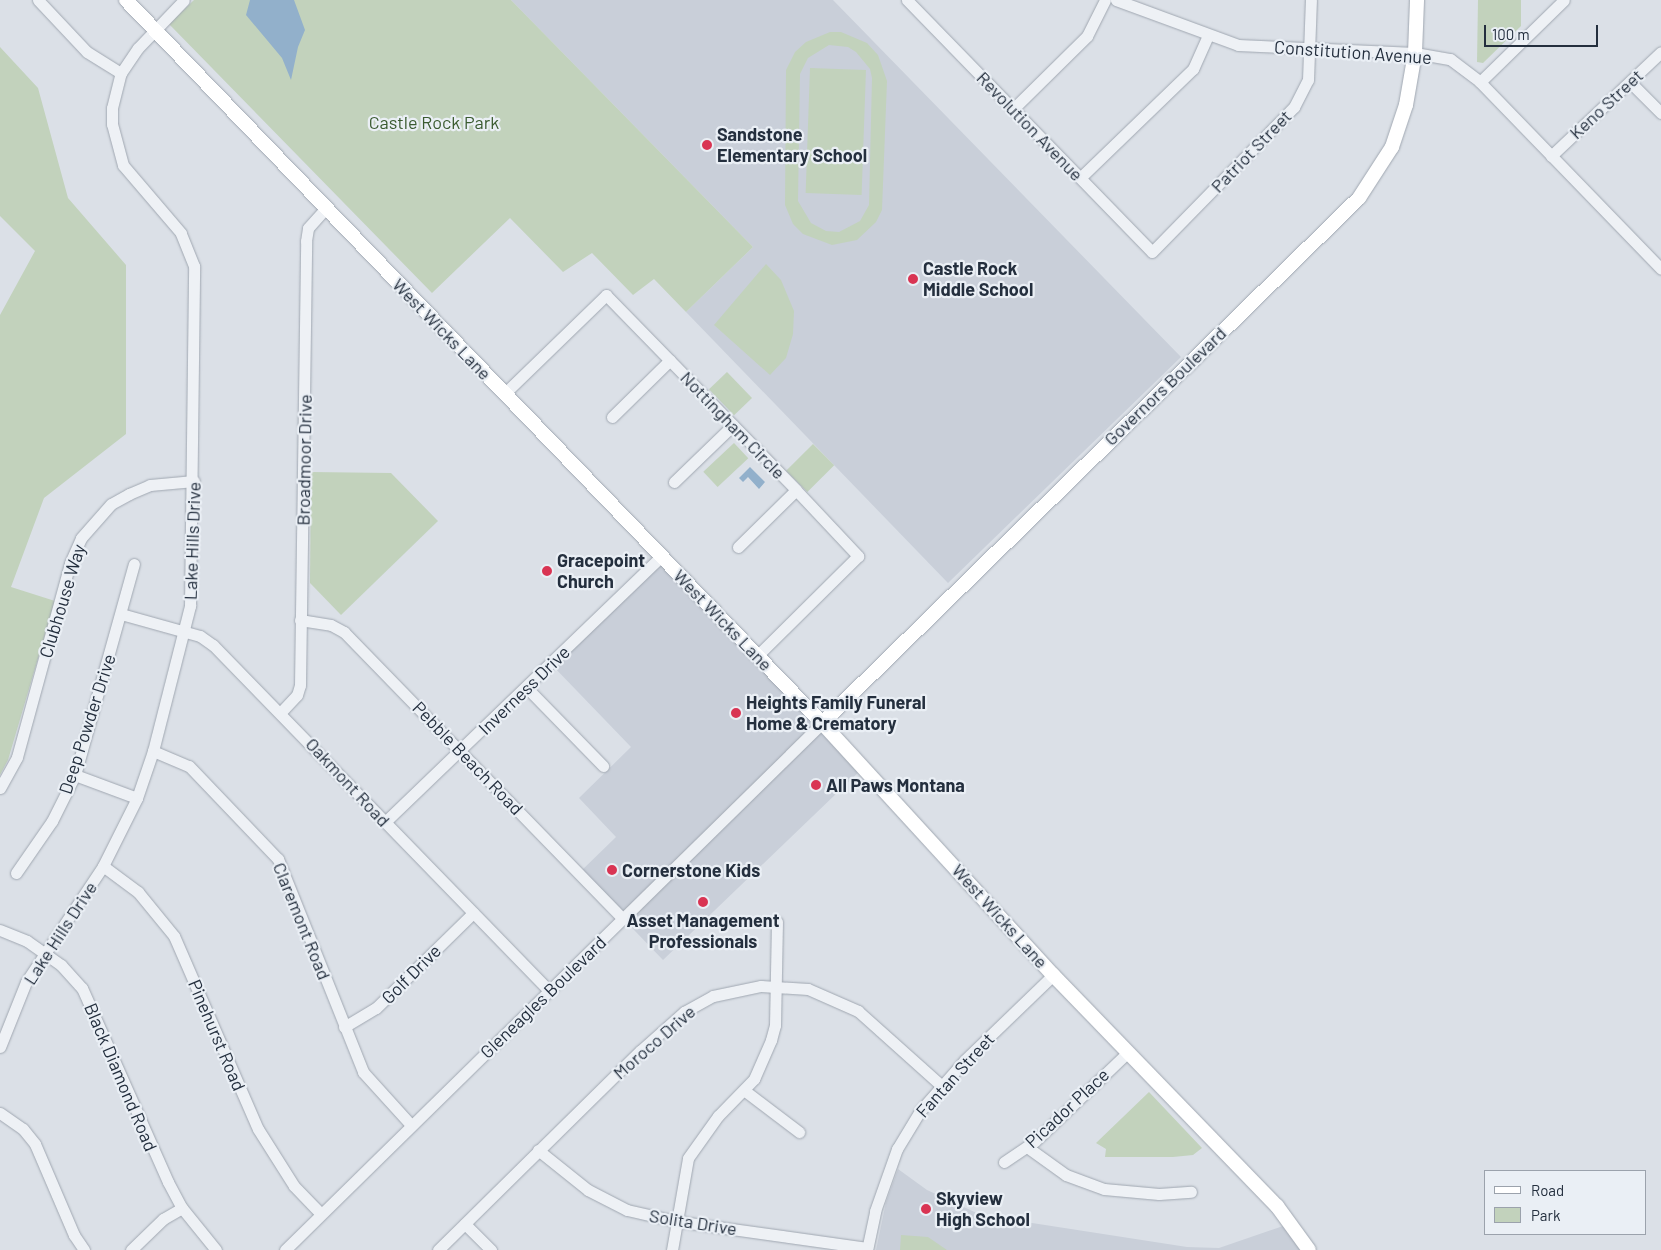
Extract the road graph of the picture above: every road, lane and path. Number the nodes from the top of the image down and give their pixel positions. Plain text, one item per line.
1 (38, 0) edge
2 (126, 0) edge
3 (184, 0) edge
4 (907, 0) edge
5 (1105, 0) edge
6 (1116, 0) edge
7 (1310, 0) edge
8 (1417, 0) edge
9 (1564, 0) edge
10 (155, 30) junction
11 (1208, 35) junction
12 (1309, 48) junction
13 (1415, 52) junction
14 (1661, 52) edge
15 (121, 73) junction
16 (1480, 82) junction
17 (1630, 82) junction
18 (1013, 109) junction
19 (1661, 113) edge
20 (1551, 156) junction
21 (1081, 178) junction
22 (326, 208) junction
23 (1152, 252) joint
24 (1661, 269) edge
25 (670, 360) junction
26 (505, 393) junction
27 (612, 417) dead end
28 (733, 425) junction
29 (194, 481) junction
30 (674, 482) dead end
31 (796, 490) junction
32 (738, 547) dead end
33 (661, 556) junction
34 (134, 564) dead end
35 (121, 614) junction
36 (300, 620) junction
37 (184, 632) junction
38 (757, 656) junction
39 (527, 688) junction
40 (281, 712) junction
41 (822, 724) junction
42 (460, 750) junction
43 (153, 751) junction
44 (603, 766) dead end
45 (75, 775) junction
46 (0, 788) edge
47 (137, 798) junction
48 (385, 822) junction
49 (103, 866) junction
50 (16, 873) dead end
51 (473, 913) junction
52 (624, 918) junction
53 (778, 922) dead end
54 (0, 930) edge
55 (43, 952) junction
56 (1053, 975) junction
57 (775, 987) junction
58 (549, 991) junction
59 (344, 1027) junction
60 (0, 1047) edge
61 (1128, 1052) junction
62 (942, 1086) junction
63 (745, 1090) junction
64 (0, 1113) edge
65 (411, 1125) junction
66 (799, 1132) dead end
67 (1027, 1147) junction
68 (538, 1150) junction
69 (1004, 1162) dead end
70 (1191, 1192) dead end
71 (182, 1208) junction
72 (320, 1213) junction
73 (675, 1221) junction
74 (465, 1224) junction
75 (867, 1249) edge
76 (84, 1250) edge
77 (131, 1250) edge
78 (216, 1250) edge
79 (284, 1250) edge
80 (438, 1250) edge
81 (491, 1250) edge
82 (672, 1250) edge
83 (1310, 1250) edge

1 - 15 street
2 - 10 main road, West Wicks Lane
3 - 10 street, Lake Hills Drive
4 - 18 street, Revolution Avenue
5 - 18 street
6 - 11 street, Constitution Avenue
7 - 12 street, Patriot Street
8 - 13 main road, Governors Boulevard
9 - 16 street
10 - 15 street, Lake Hills Drive
10 - 22 main road, West Wicks Lane
11 - 12 street, Constitution Avenue
11 - 21 street
12 - 13 street, Constitution Avenue
12 - 23 street, Patriot Street
13 - 16 street, Constitution Avenue
13 - 41 main road, Governors Boulevard
14 - 17 street, Keno Street
15 - 29 street, Lake Hills Drive
16 - 20 street, Constitution Avenue
17 - 19 street
17 - 20 street, Keno Street
18 - 21 street, Revolution Avenue
20 - 24 street, Constitution Avenue
21 - 23 street, Revolution Avenue
22 - 26 main road, West Wicks Lane
22 - 36 street, Broadmoor Drive
25 - 26 street, Nottingham Circle
25 - 27 street
25 - 28 street, Nottingham Circle
26 - 33 main road, West Wicks Lane
28 - 30 street
28 - 31 street, Nottingham Circle
29 - 37 street, Lake Hills Drive
29 - 46 street, Clubhouse Way
31 - 32 street
31 - 38 street, Nottingham Circle
33 - 38 main road, West Wicks Lane
33 - 39 street, Inverness Drive
34 - 35 street, Deep Powder Drive
35 - 37 street, Oakmont Road
35 - 45 street, Deep Powder Drive
36 - 40 street, Broadmoor Drive
36 - 42 street, Pebble Beach Road
37 - 40 street, Oakmont Road
37 - 43 street, Lake Hills Drive
38 - 41 main road, West Wicks Lane
39 - 42 street, Inverness Drive
39 - 44 street
40 - 48 street, Oakmont Road
41 - 52 street, Gleneagles Boulevard
41 - 56 main road, West Wicks Lane
42 - 48 street, Inverness Drive
42 - 52 street, Pebble Beach Road
43 - 47 street, Lake Hills Drive
43 - 59 street, Claremont Road
45 - 47 street
45 - 50 street, Deep Powder Drive
47 - 49 street, Lake Hills Drive
48 - 51 street, Oakmont Road
49 - 55 street, Lake Hills Drive
49 - 72 street, Pinehurst Road
51 - 58 street, Oakmont Road
51 - 59 street, Golf Drive
52 - 58 street, Gleneagles Boulevard
53 - 57 street
54 - 55 street, Black Diamond Road
55 - 60 street, Lake Hills Drive
55 - 71 street, Black Diamond Road
56 - 61 main road, West Wicks Lane
56 - 62 street, Fantan Street
57 - 62 street, Moroco Drive
57 - 63 street
57 - 68 street, Moroco Drive
58 - 65 street, Gleneagles Boulevard
59 - 65 street, Claremont Road
61 - 67 street, Picador Place
61 - 83 main road, West Wicks Lane
62 - 75 street, Fantan Street
63 - 66 street
63 - 73 street
64 - 76 street
65 - 72 street, Gleneagles Boulevard
67 - 69 street, Picador Place
67 - 70 street
68 - 73 street, Solita Drive
68 - 74 street, Moroco Drive
71 - 77 street
71 - 78 street, Black Diamond Road
72 - 79 street, Gleneagles Boulevard
73 - 75 street, Solita Drive
73 - 82 street
74 - 80 street, Moroco Drive
74 - 81 street

